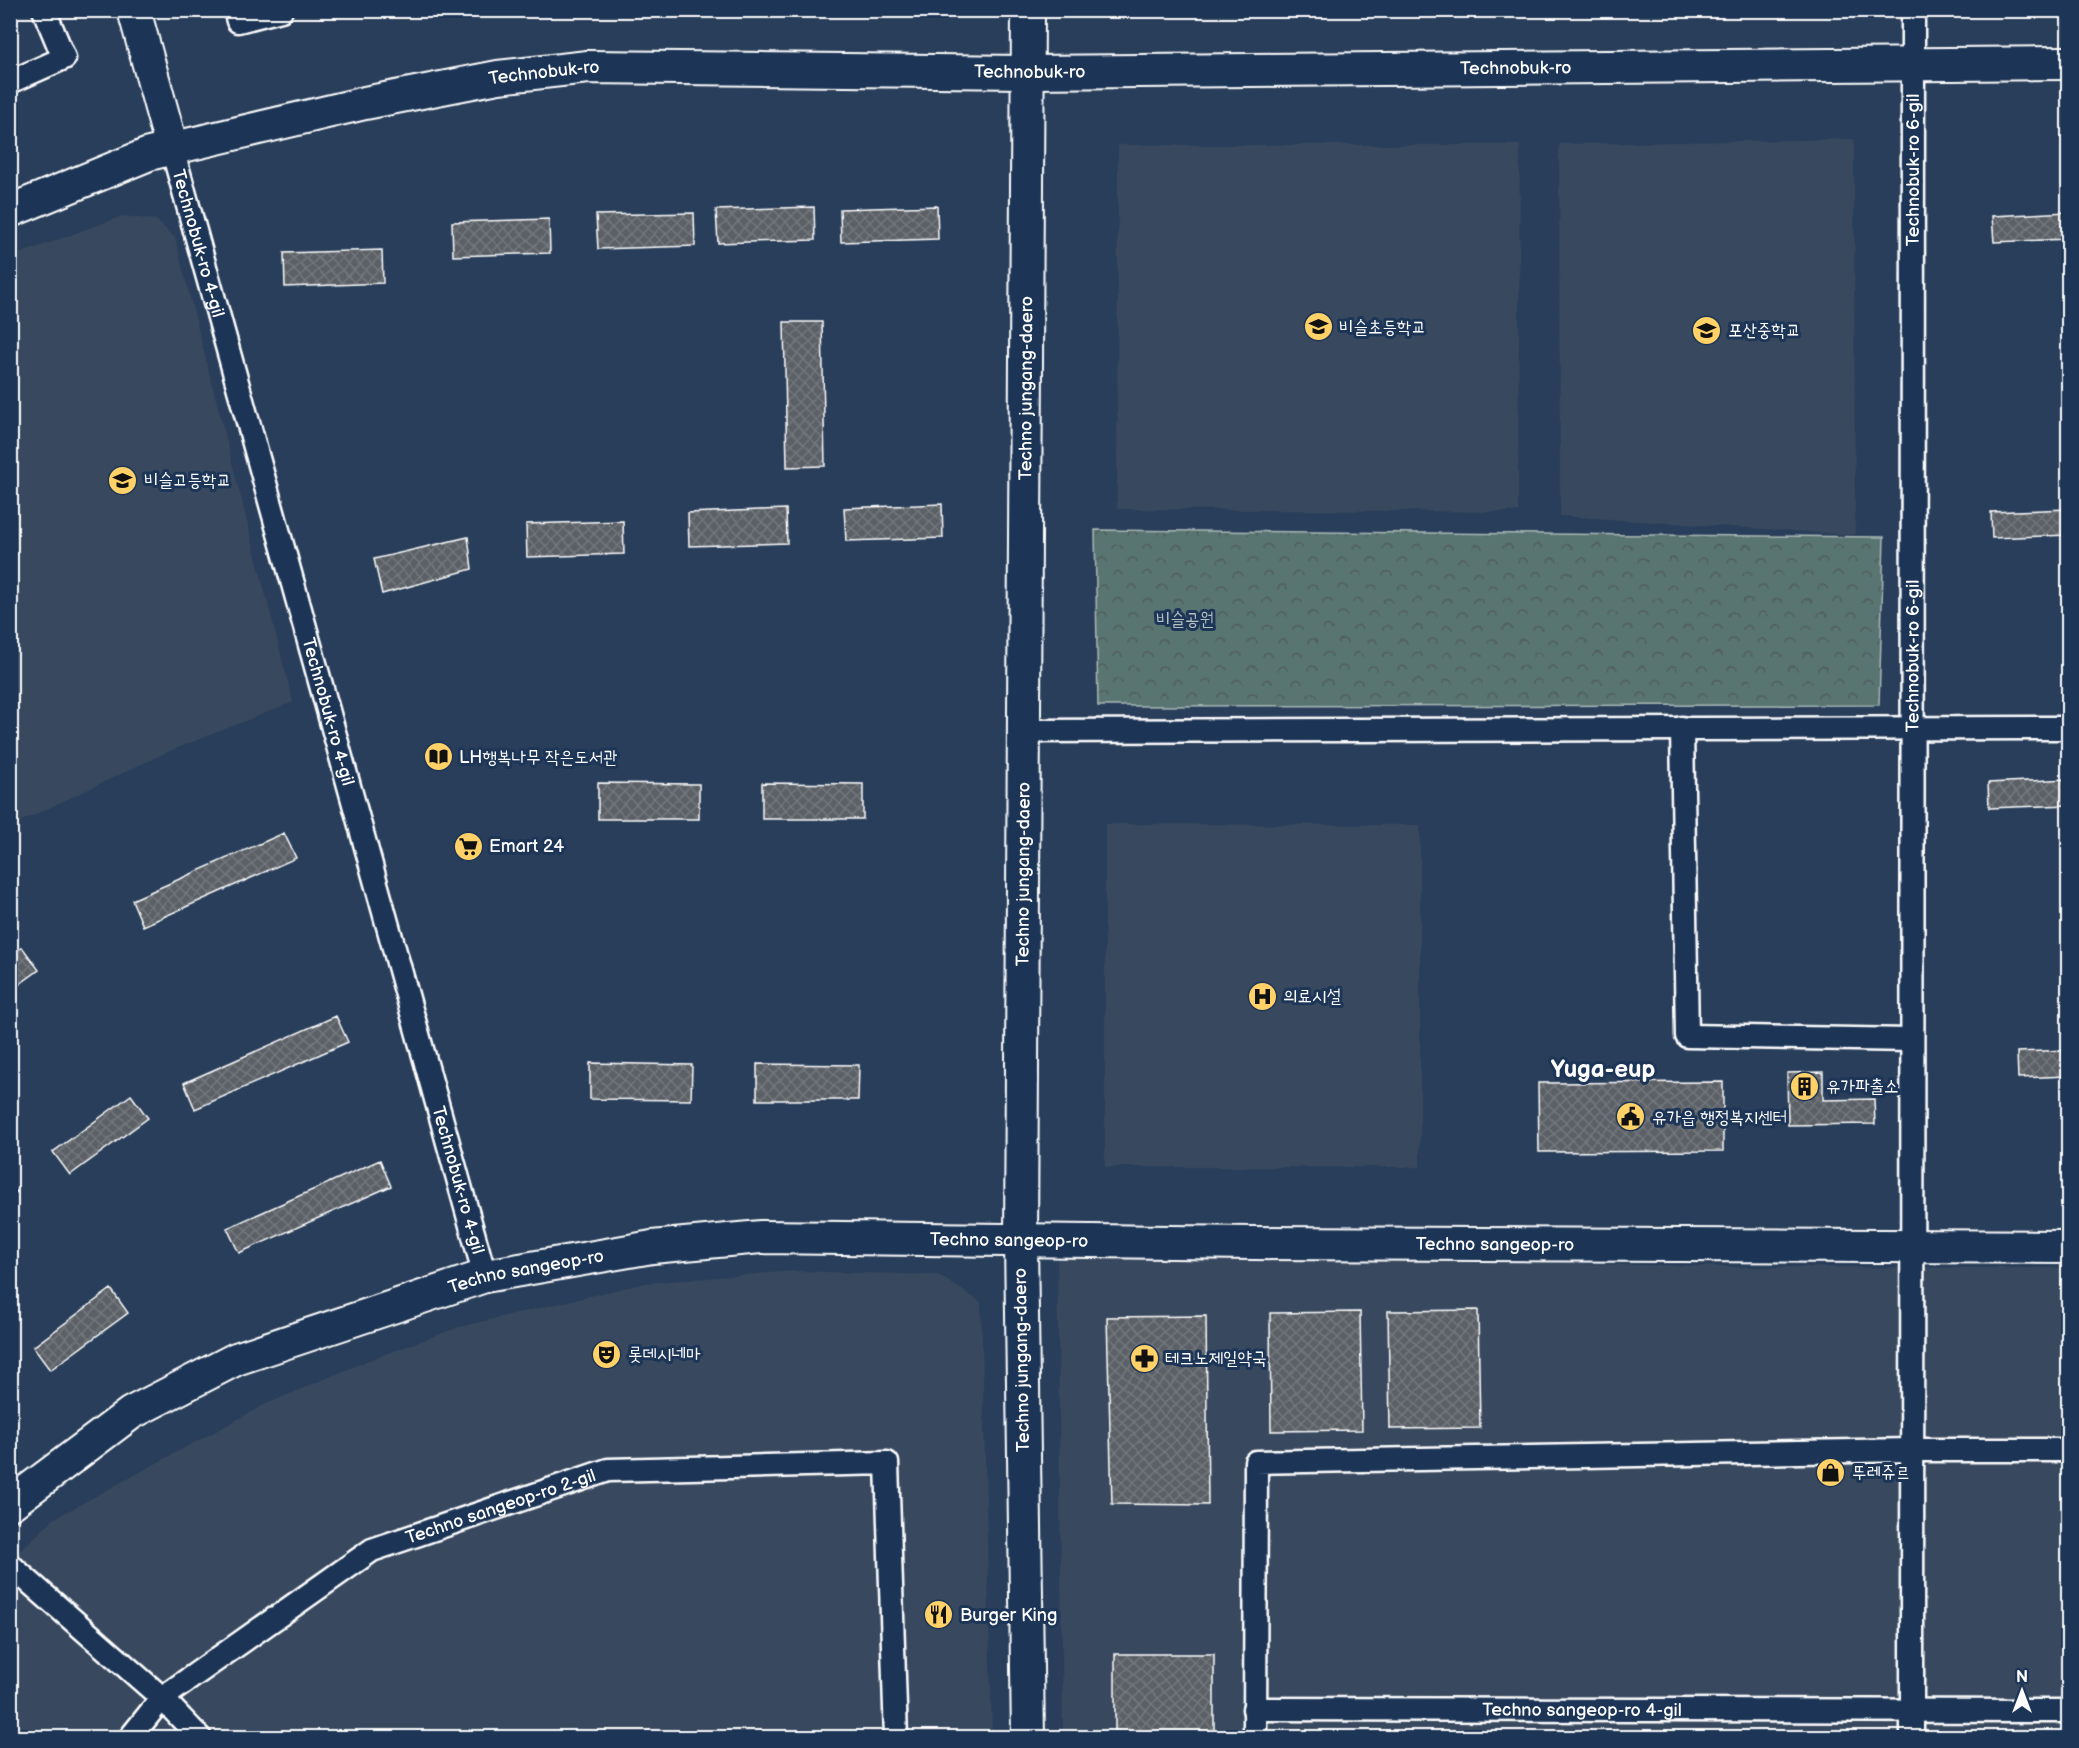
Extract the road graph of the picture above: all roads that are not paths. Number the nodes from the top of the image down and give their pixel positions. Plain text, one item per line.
1 (44, 10) edge
2 (134, 10) edge
3 (236, 10) edge
4 (281, 10) edge
5 (1028, 10) edge
6 (1912, 10) edge
7 (2068, 63) edge
8 (1913, 64) junction
9 (1029, 72) junction
10 (10, 82) edge
11 (172, 148) junction
12 (10, 211) edge
13 (1912, 727) junction
14 (1682, 728) junction
15 (2068, 728) edge
16 (1024, 731) junction
17 (1911, 1040) junction
18 (1021, 1242) junction
19 (2068, 1247) edge
20 (1910, 1248) junction
21 (485, 1276) junction
22 (1912, 1450) junction
23 (2068, 1450) edge
24 (10, 1504) edge
25 (10, 1564) edge
26 (162, 1698) junction
27 (1254, 1708) junction
28 (1912, 1710) junction
29 (2068, 1711) edge
30 (130, 1737) edge
31 (200, 1737) edge
32 (896, 1737) edge
33 (1028, 1737) edge
34 (1255, 1737) edge
35 (1912, 1737) edge

1 - 10 street
2 - 11 street
3 - 4 street
5 - 9 street, Techno jungang-daero
6 - 8 street, Technobuk-ro 6-gil
7 - 8 street, Technobuk-ro
8 - 9 street, Technobuk-ro
8 - 13 street, Technobuk-ro 6-gil
9 - 11 street, Technobuk-ro
9 - 16 street, Techno jungang-daero
11 - 12 street, Technobuk-ro
11 - 21 street, Technobuk-ro 4-gil
13 - 14 street
13 - 15 street
13 - 17 street, Technobuk-ro 6-gil
14 - 16 street
14 - 17 street
16 - 18 street, Techno jungang-daero
17 - 20 street, Technobuk-ro 6-gil
18 - 20 street, Techno sangeop-ro
18 - 21 street, Techno sangeop-ro
18 - 33 street, Techno jungang-daero
19 - 20 street, Techno sangeop-ro
20 - 22 street
21 - 24 street, Techno sangeop-ro
22 - 23 street
22 - 27 street
22 - 28 street
25 - 26 street
26 - 30 street, Techno sangeop-ro 2-gil
26 - 31 street
26 - 32 street, Techno sangeop-ro 2-gil
27 - 28 street, Techno sangeop-ro 4-gil
27 - 34 street
28 - 29 street, Techno sangeop-ro 4-gil
28 - 35 street

